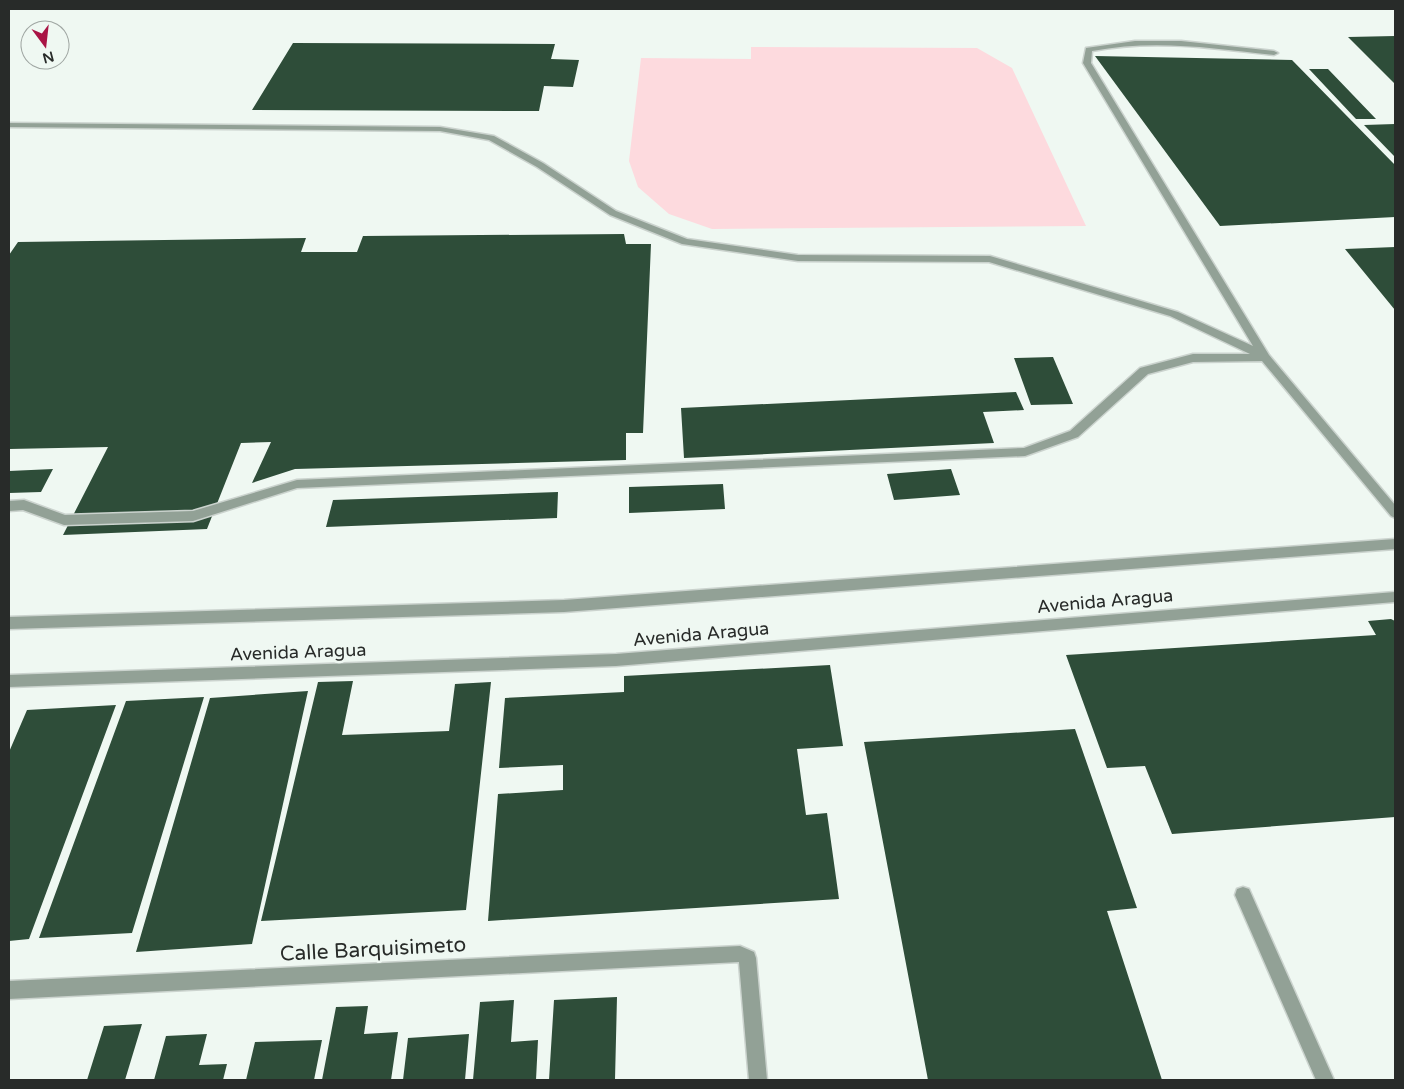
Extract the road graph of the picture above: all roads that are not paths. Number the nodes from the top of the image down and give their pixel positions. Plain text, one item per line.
1 (1274, 52) dead end
2 (9, 125) edge
3 (1265, 357) junction
4 (9, 506) edge
5 (1395, 513) edge
6 (1395, 544) edge
7 (1395, 597) edge
8 (9, 623) edge
9 (9, 681) edge
10 (1243, 895) dead end
11 (9, 990) edge
12 (758, 1080) edge
13 (1325, 1080) edge

1 - 3 street
2 - 3 street
3 - 4 street
3 - 5 street
6 - 8 street, Avenida Aragua
7 - 9 street, Avenida Aragua
10 - 13 street
11 - 12 street, Calle Barquisimeto

